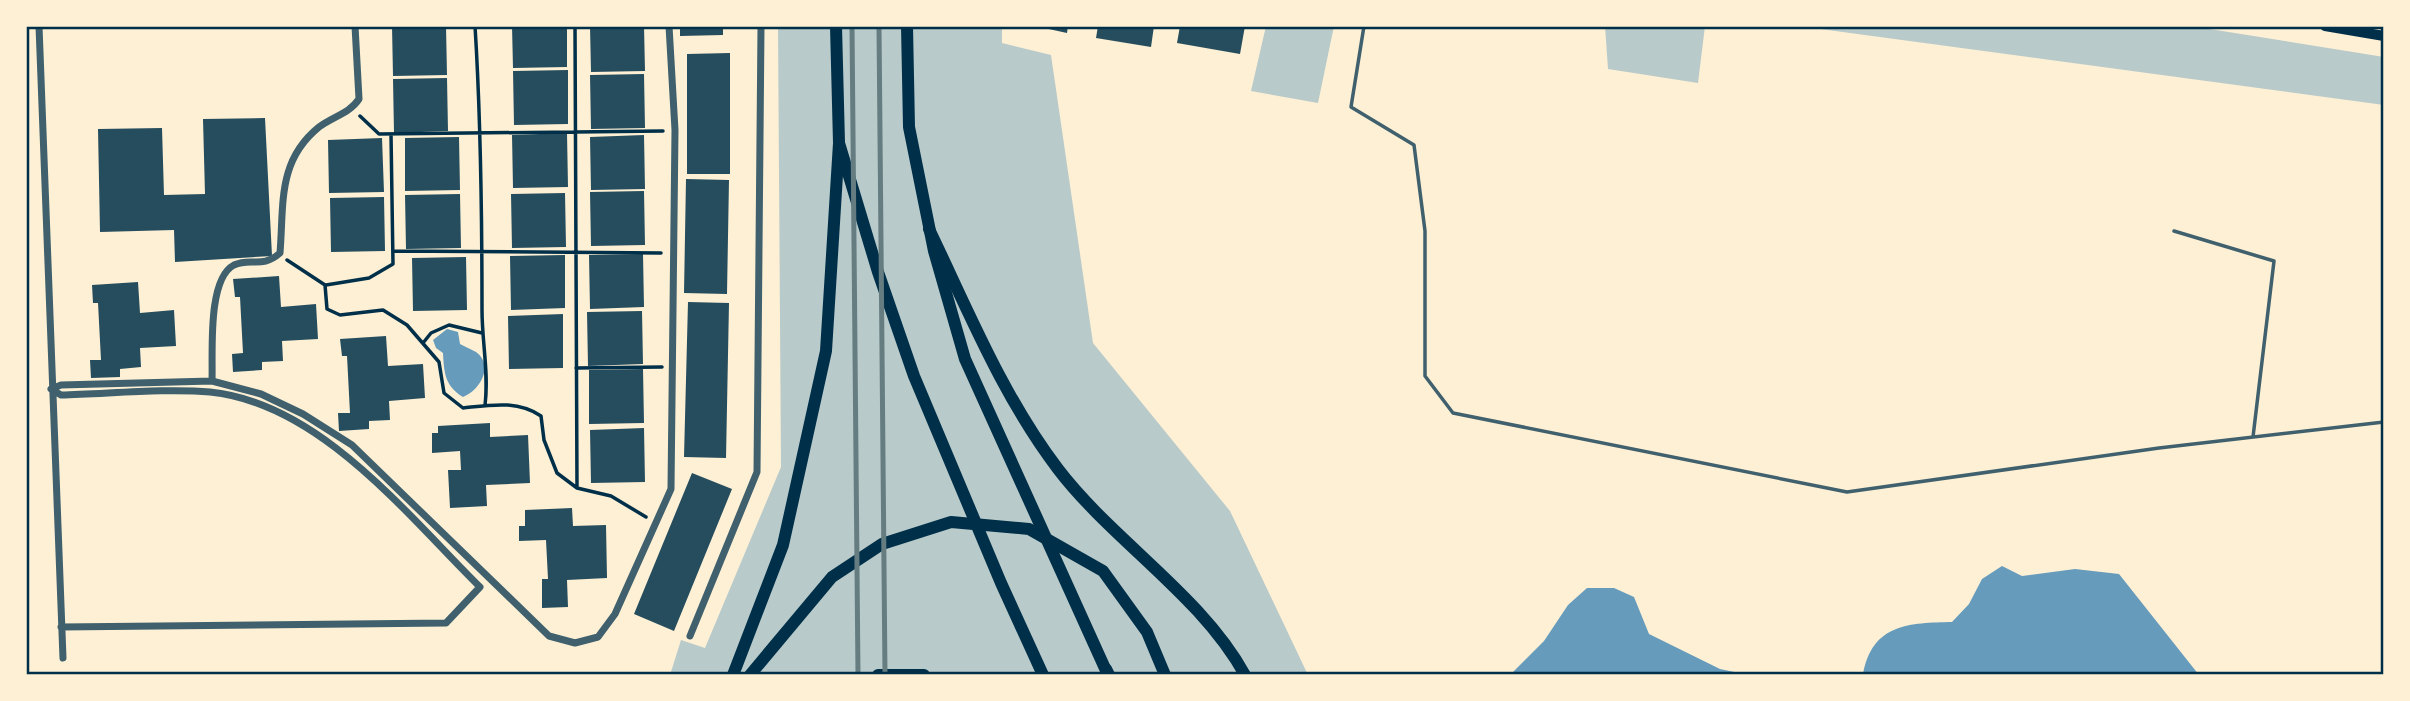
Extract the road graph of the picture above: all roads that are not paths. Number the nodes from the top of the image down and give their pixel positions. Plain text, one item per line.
1 (39, 26) edge
2 (355, 26) edge
3 (669, 26) edge
4 (761, 26) edge
5 (836, 26) edge
6 (908, 26) edge
7 (1364, 26) edge
8 (2325, 26) edge
9 (2384, 36) edge
10 (839, 143) junction
11 (929, 229) junction
12 (2174, 231) dead end
13 (212, 381) junction
14 (51, 389) junction
15 (2384, 422) edge
16 (2253, 437) junction
17 (61, 627) junction
18 (690, 636) dead end
19 (63, 658) dead end
20 (1108, 673) edge
21 (733, 675) edge
22 (750, 675) edge
23 (878, 675) edge
24 (924, 675) edge
25 (1043, 675) edge
26 (1165, 675) edge
27 (1245, 675) edge

1 - 14 street
2 - 13 street
3 - 13 street
4 - 18 street
5 - 10 main road
6 - 11 main road
7 - 16 lane
8 - 9 main road
10 - 21 main road
10 - 25 main road
11 - 20 main road
11 - 27 main road
12 - 16 lane
13 - 14 street
14 - 17 street
14 - 17 street
15 - 16 lane
17 - 19 street
22 - 26 main road
23 - 24 main road

